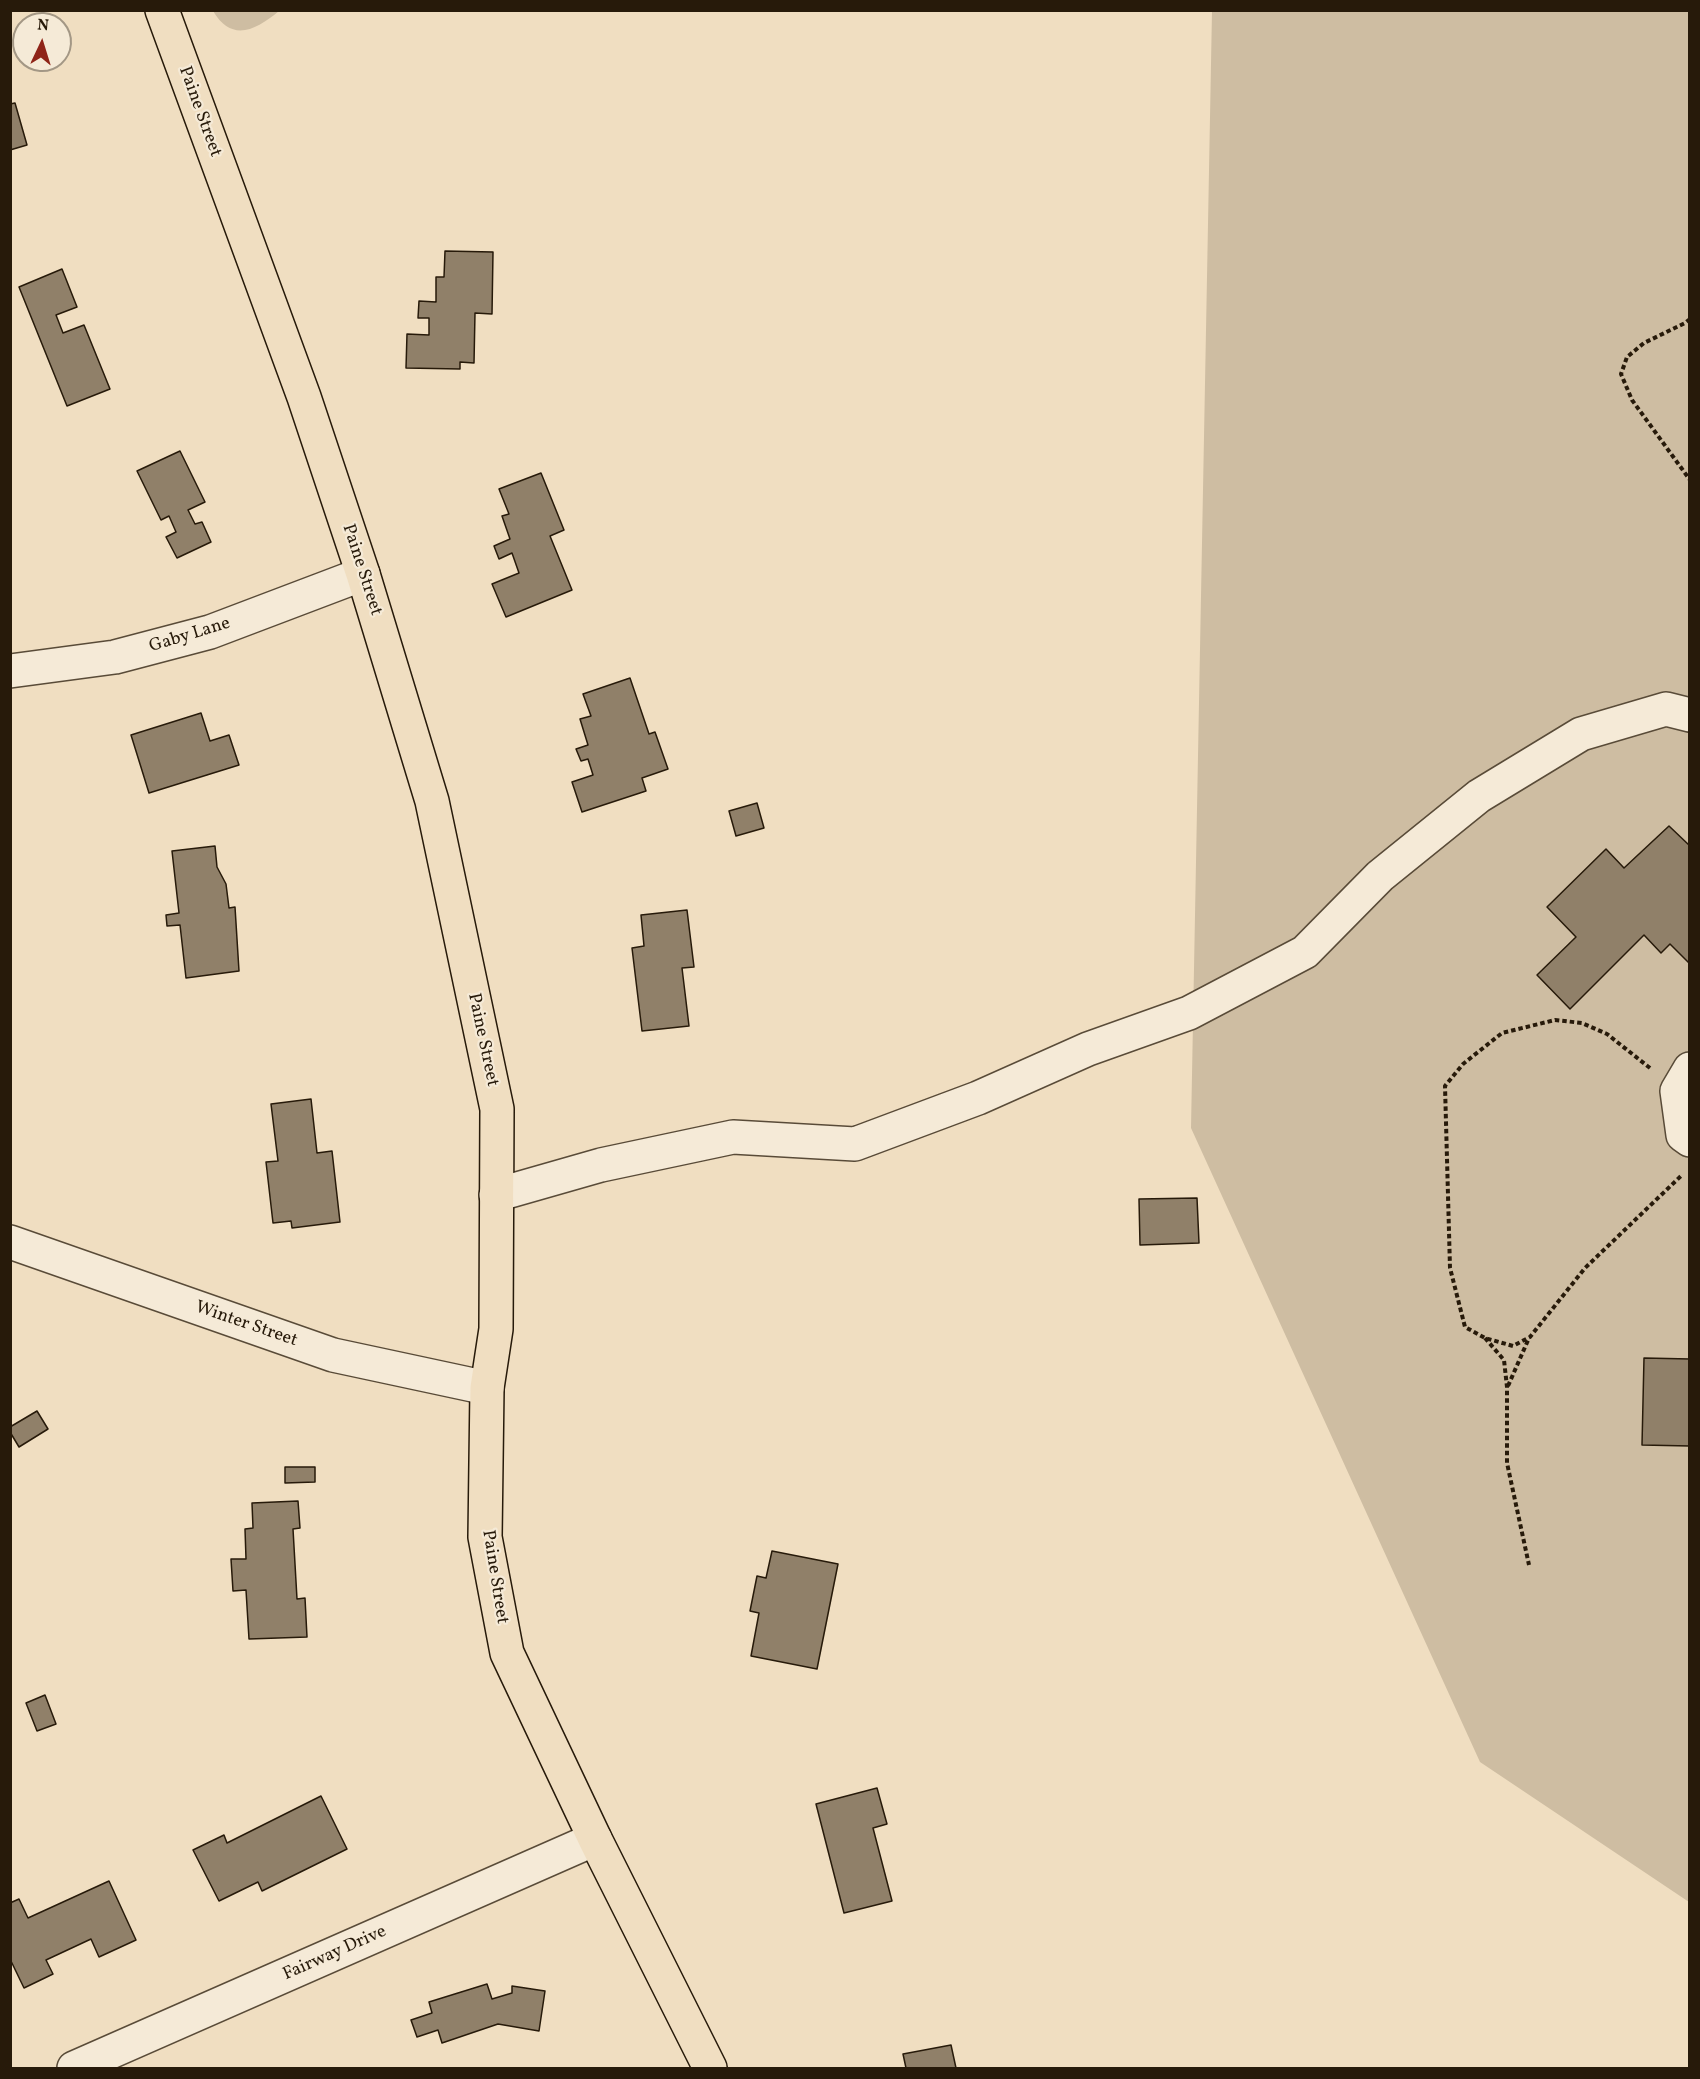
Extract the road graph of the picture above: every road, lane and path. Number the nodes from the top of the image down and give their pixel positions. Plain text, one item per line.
1 (162, 10) edge
2 (1689, 319) edge
3 (1689, 480) edge
4 (363, 574) junction
5 (10, 671) edge
6 (1689, 715) edge
7 (1683, 1080) edge
8 (1689, 1140) edge
9 (1689, 1168) edge
10 (496, 1195) junction
11 (10, 1242) edge
12 (1530, 1337) junction
13 (1485, 1338) junction
14 (1508, 1387) junction
15 (487, 1388) junction
16 (1529, 1565) dead end
17 (596, 1839) junction
18 (74, 2068) edge
19 (710, 2068) edge

1 - 4 main road, Paine Street
2 - 3 path
4 - 5 street, Gaby Lane
4 - 10 main road, Paine Street
6 - 10 street
7 - 8 street
7 - 13 path
9 - 12 path
10 - 15 main road, Paine Street
11 - 15 street, Winter Street
12 - 13 path
12 - 14 path
13 - 14 path
14 - 16 path
15 - 17 main road, Paine Street
17 - 18 street, Fairway Drive
17 - 19 main road, Paine Street

